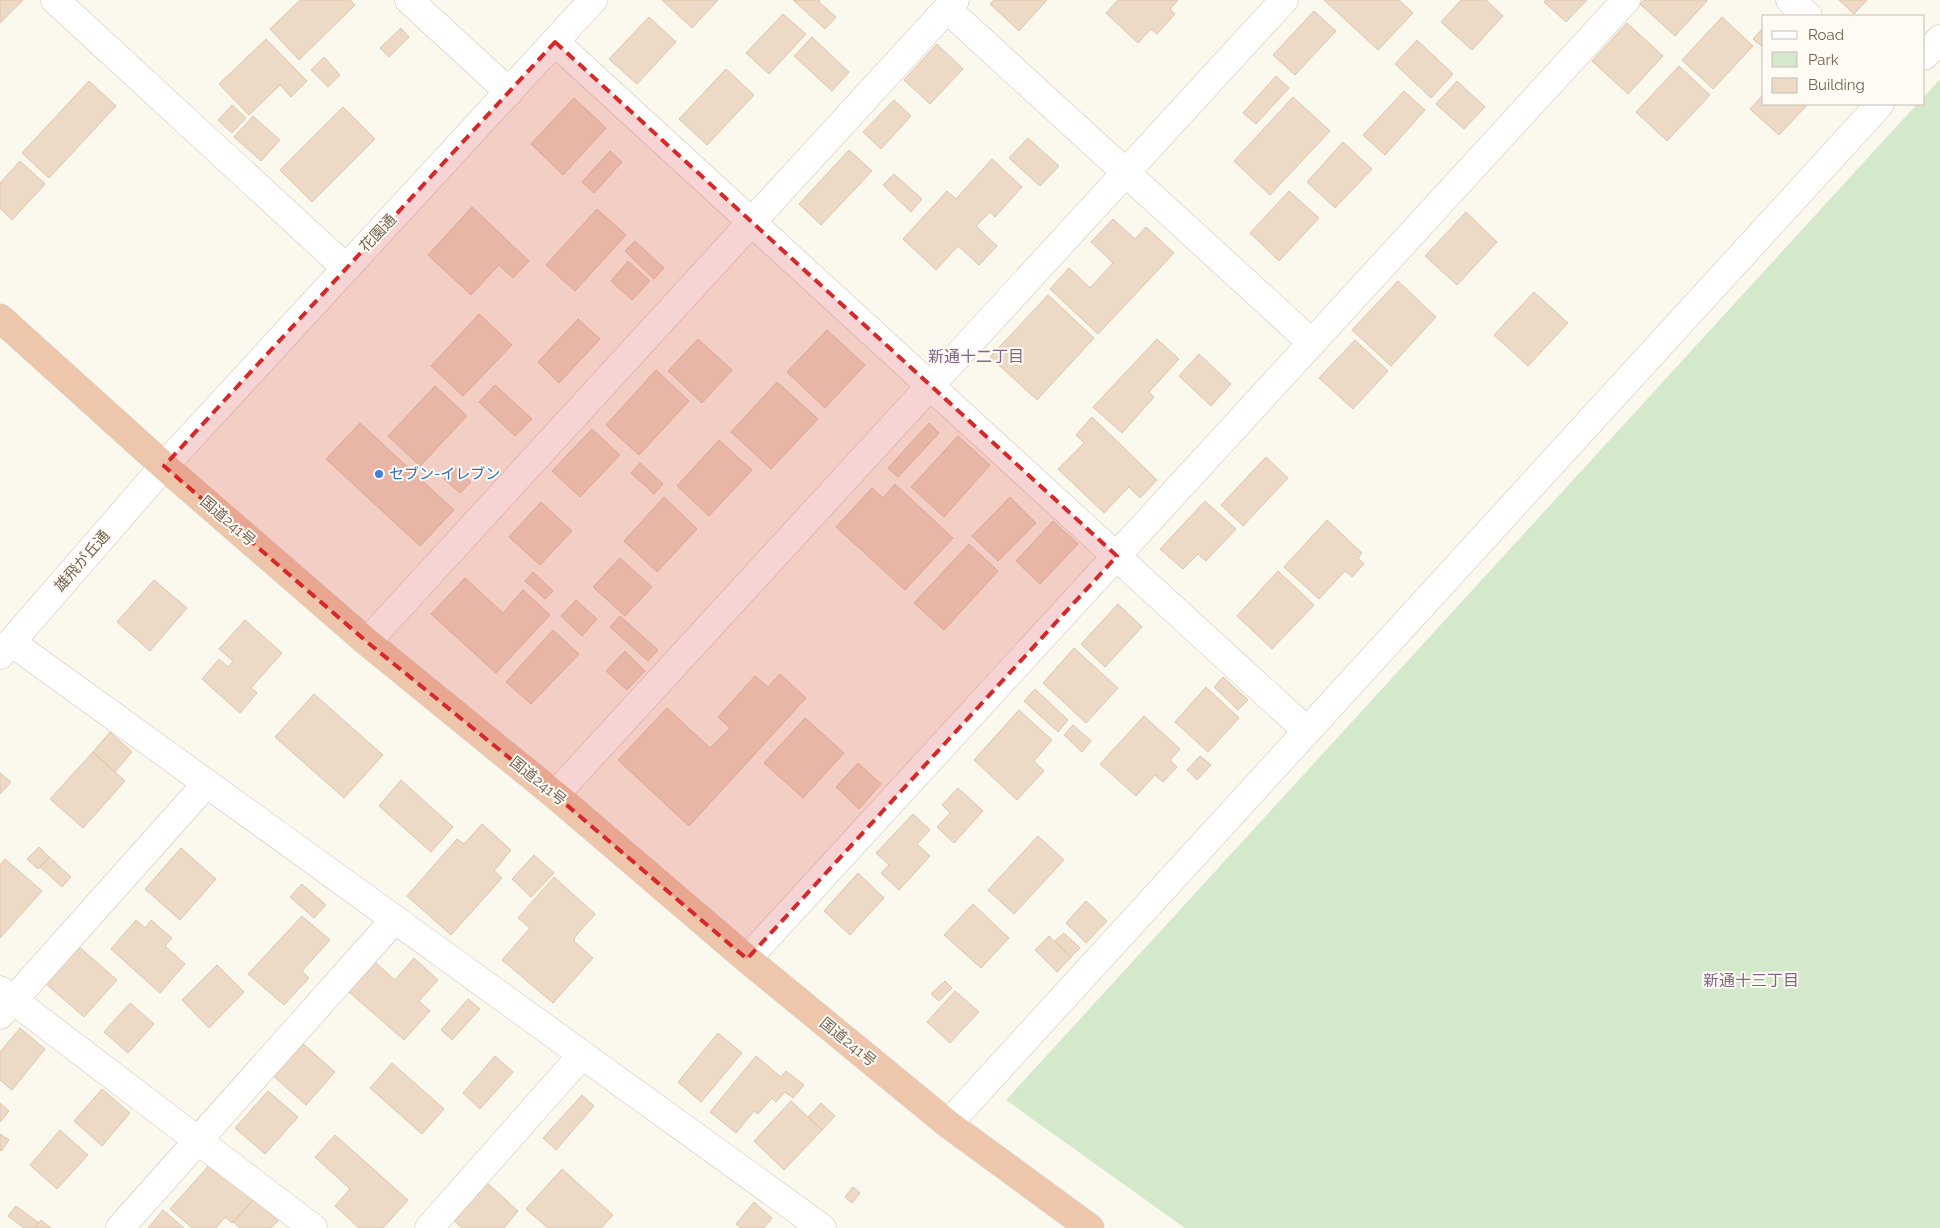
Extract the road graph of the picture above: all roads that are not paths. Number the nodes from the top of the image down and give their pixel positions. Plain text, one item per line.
1 (55, 0) edge
2 (409, 0) edge
3 (593, 0) edge
4 (1284, 0) edge
5 (1626, 0) edge
6 (1790, 0) edge
7 (951, 4) edge
8 (1807, 15) edge
9 (1940, 39) edge
10 (555, 42) junction
11 (1925, 55) edge
12 (509, 92) junction
13 (1879, 105) edge
14 (1126, 172) junction
15 (751, 222) junction
16 (346, 268) junction
17 (0, 318) edge
18 (1312, 343) junction
19 (930, 386) junction
20 (164, 466) junction
21 (1117, 556) junction
22 (367, 642) junction
23 (6, 649) edge
24 (1308, 731) junction
25 (207, 783) junction
26 (555, 795) junction
27 (395, 919) junction
28 (747, 959) junction
29 (4, 1001) edge
30 (582, 1055) junction
31 (948, 1124) junction
32 (198, 1140) junction
33 (120, 1228) edge
34 (312, 1228) edge
35 (429, 1228) edge
36 (822, 1228) edge
37 (1090, 1228) edge

1 - 16 street
2 - 12 street
3 - 10 street, 花園通
4 - 14 street
5 - 18 street
6 - 8 street
7 - 14 street
7 - 15 street
9 - 11 street
10 - 12 street, 花園通
10 - 15 street
12 - 16 street, 花園通
13 - 24 street
14 - 18 street
14 - 19 street
15 - 19 street
15 - 22 street
16 - 20 street, 花園通
17 - 20 highway, 国道241号
18 - 21 street
19 - 21 street
19 - 26 street
20 - 22 highway, 国道241号
20 - 23 street, 雄飛が丘通
21 - 24 street
21 - 28 street
22 - 26 highway, 国道241号
23 - 25 street
24 - 31 street
25 - 27 street
25 - 29 street
26 - 28 highway, 国道241号
27 - 30 street
27 - 32 street
28 - 31 highway, 国道241号
29 - 32 street
30 - 35 street
30 - 36 street
31 - 37 highway, 国道241号
32 - 33 street
32 - 34 street

